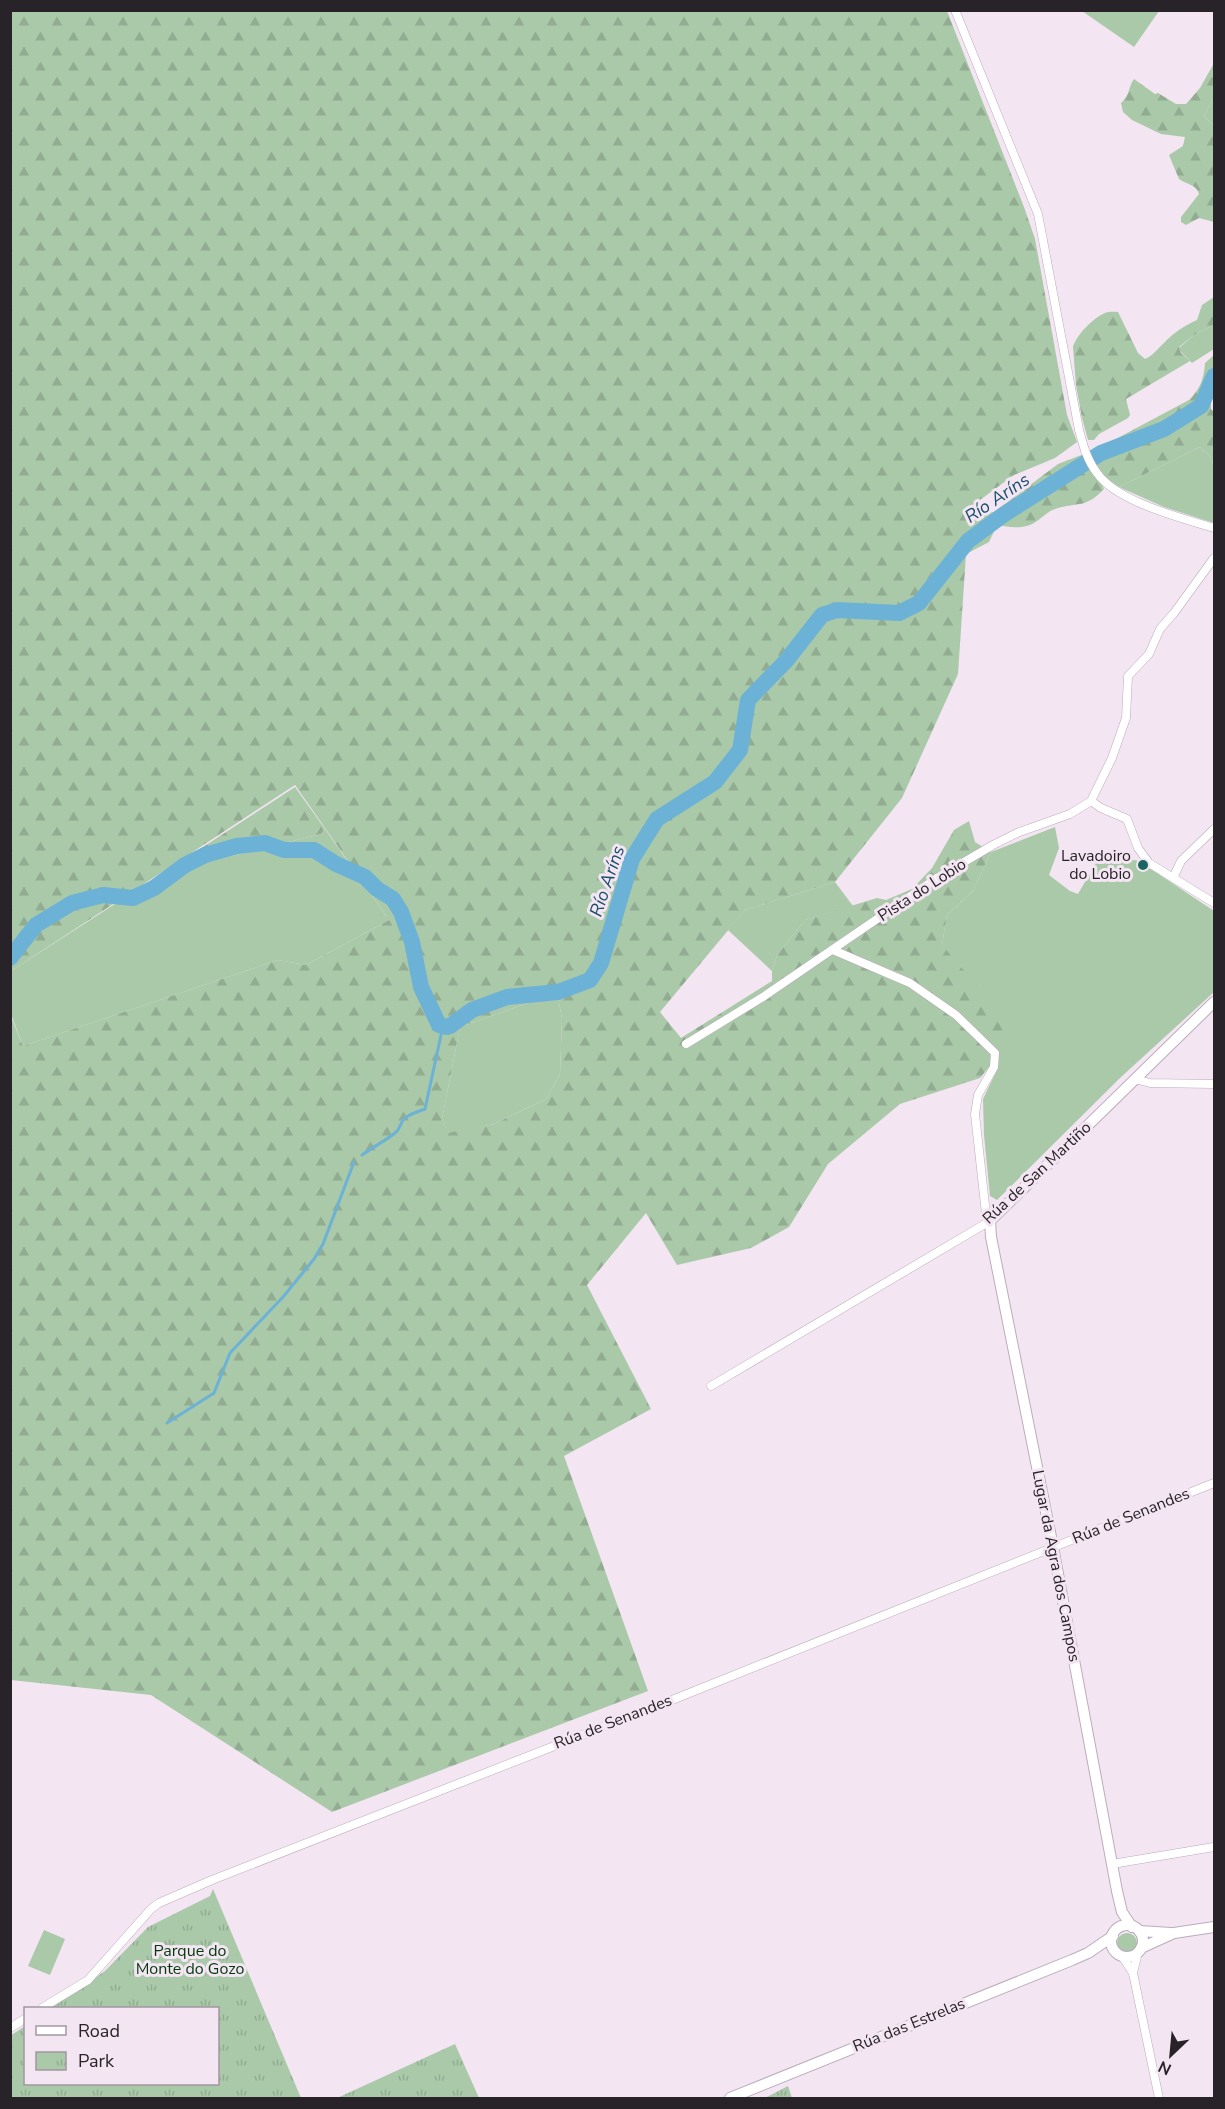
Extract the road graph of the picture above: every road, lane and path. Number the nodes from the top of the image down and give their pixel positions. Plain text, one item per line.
1 (955, 10) edge
2 (1215, 528) edge
3 (1215, 558) edge
4 (1091, 801) junction
5 (1215, 829) edge
6 (1174, 876) junction
7 (1215, 903) edge
8 (833, 950) junction
9 (1215, 1002) edge
10 (686, 1044) dead end
11 (1135, 1079) junction
12 (1215, 1084) edge
13 (990, 1221) junction
14 (711, 1386) dead end
15 (1215, 1483) edge
16 (1053, 1547) junction
17 (1215, 1847) edge
18 (1112, 1864) junction
19 (1122, 1912) junction
20 (1215, 1927) edge
21 (1135, 1929) junction
22 (1115, 1933) junction
23 (1174, 1933) junction
24 (1140, 1950) junction
25 (1088, 1953) junction
26 (1119, 1954) junction
27 (1133, 1973) junction
28 (44, 2007) edge
29 (24, 2019) edge
30 (10, 2028) edge
31 (759, 2087) junction
32 (730, 2098) edge
33 (754, 2098) edge
34 (1158, 2098) edge

1 - 2 street
3 - 4 street
4 - 6 street
4 - 8 street, Pista do Lobio
5 - 6 street
6 - 7 street
8 - 10 street, Pista do Lobio
8 - 13 street
9 - 11 street, Rúa de San Martiño
11 - 12 street
11 - 13 street, Rúa de San Martiño
13 - 14 street, Rúa de San Martiño
13 - 16 street, Lugar da Agra dos Campos
15 - 16 street, Rúa de Senandes
16 - 18 street, Lugar da Agra dos Campos
16 - 28 street, Rúa de Senandes
17 - 18 street
18 - 19 street, Lugar da Agra dos Campos
19 - 21 street, Lugar da Agra dos Campos
19 - 22 street, Lugar da Agra dos Campos
20 - 23 street
21 - 22 street
21 - 23 street
21 - 24 street
22 - 25 street, Rúa das Estrelas
22 - 26 street
23 - 24 street
24 - 26 street
24 - 27 street
25 - 26 street, Rúa das Estrelas
25 - 31 street, Rúa das Estrelas
26 - 27 street
27 - 34 street
29 - 30 street
31 - 32 street, Rúa das Estrelas
31 - 33 street

